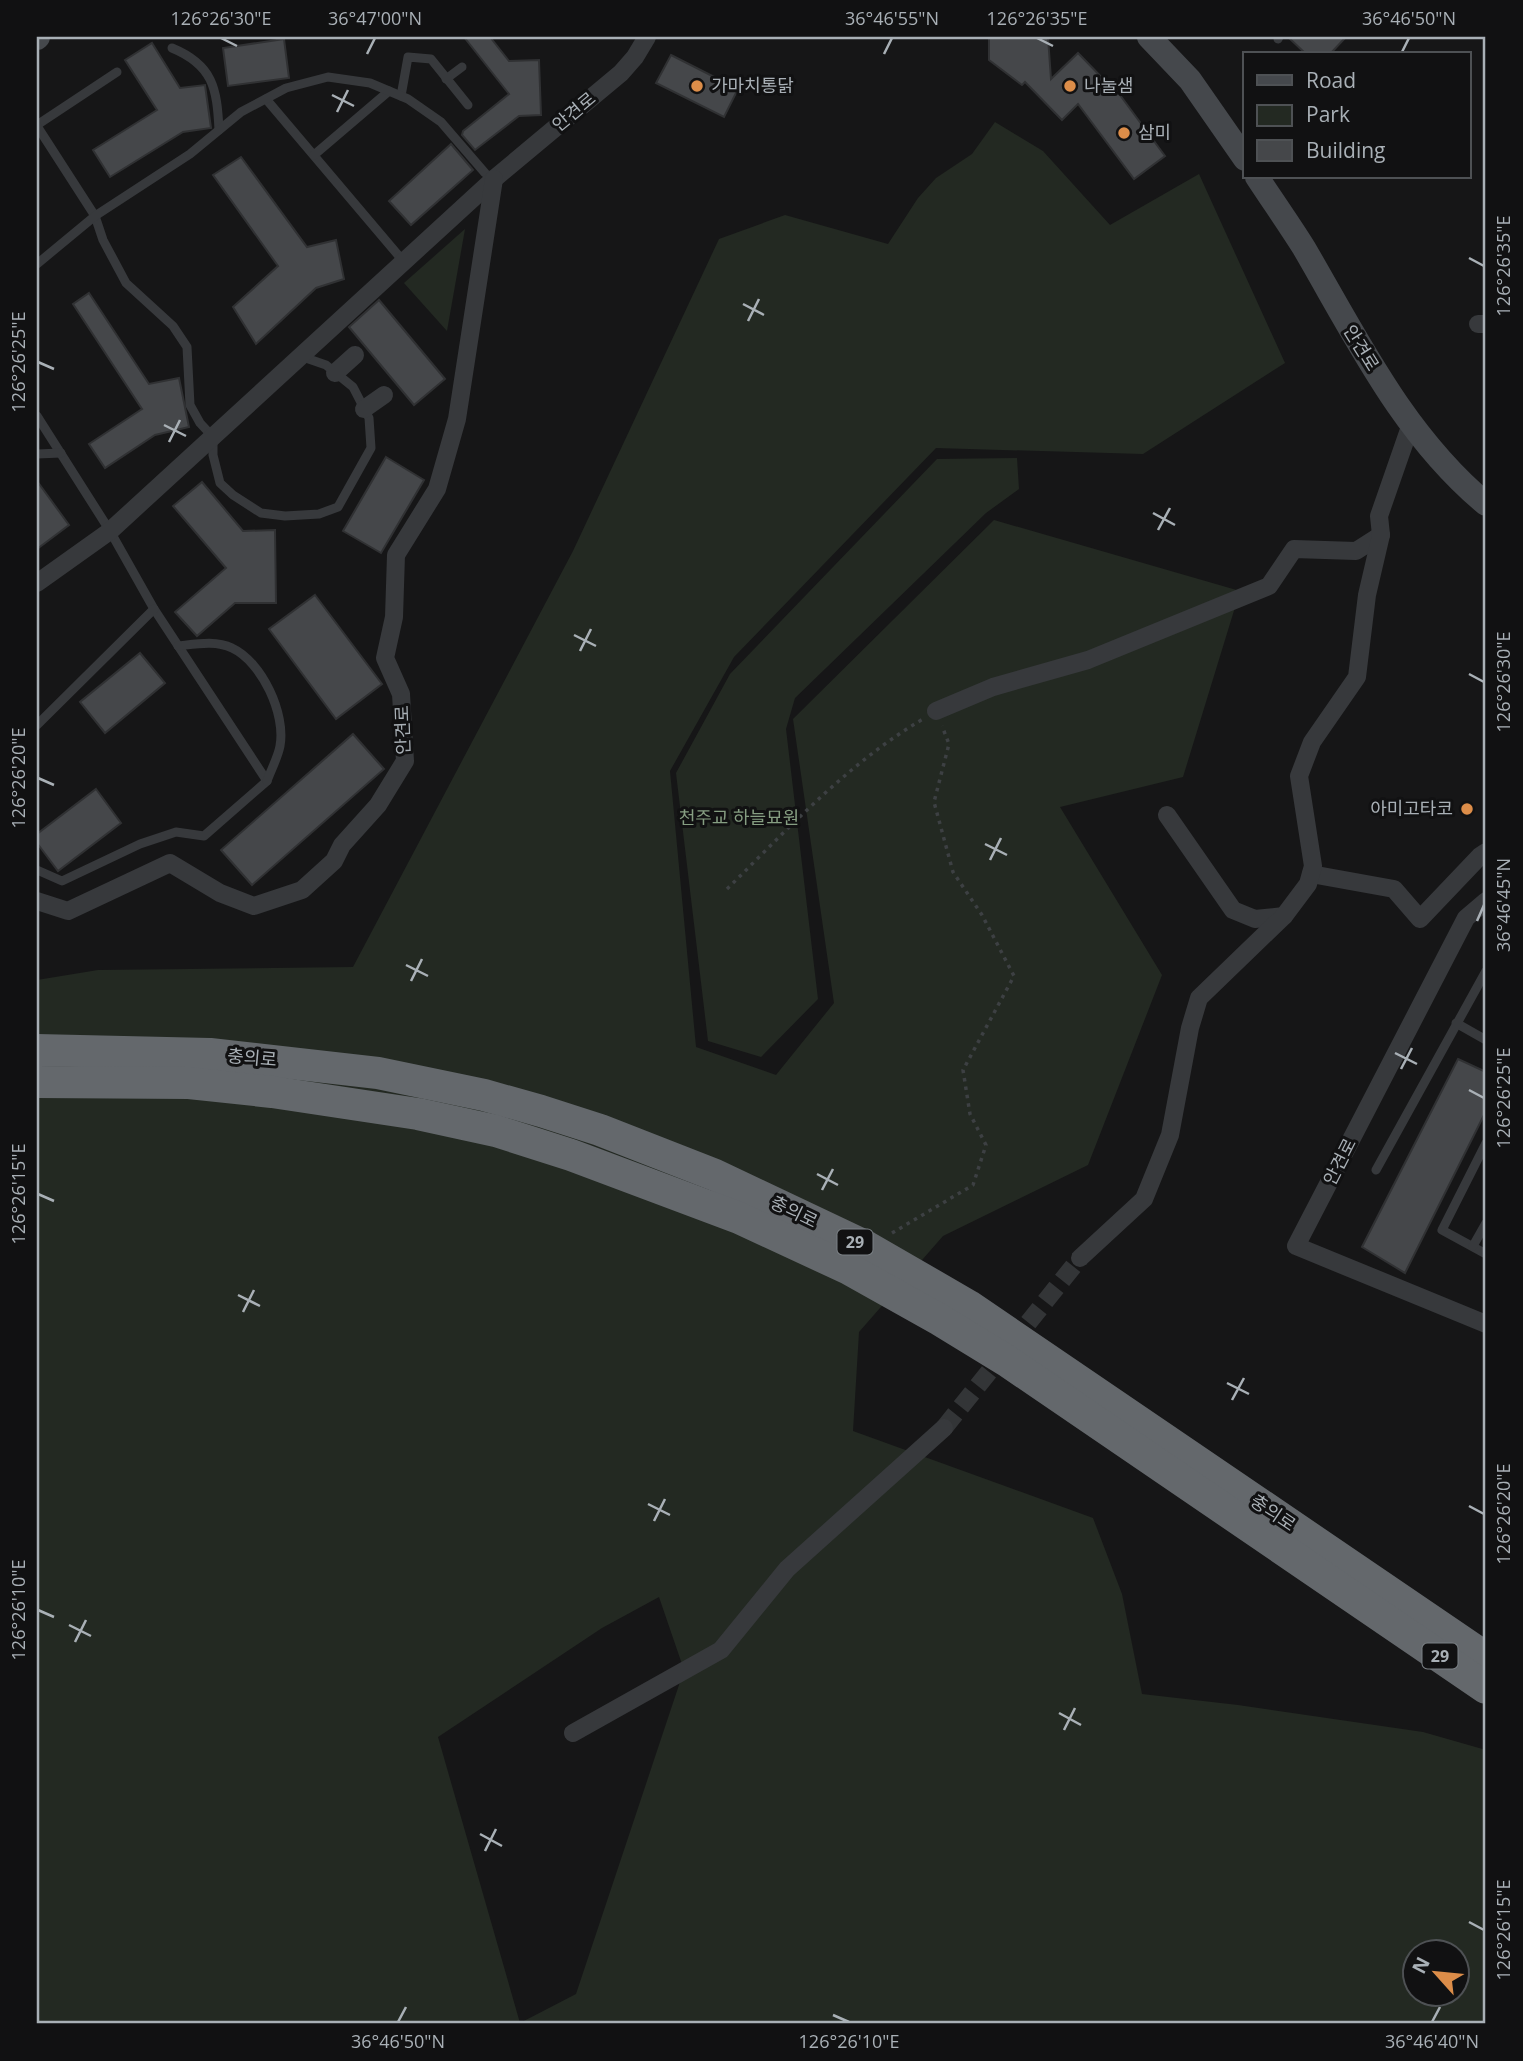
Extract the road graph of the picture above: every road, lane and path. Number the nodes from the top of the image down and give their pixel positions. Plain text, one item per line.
1 (647, 37) edge
2 (1149, 37) edge
3 (172, 48) dead end
4 (462, 67) dead end
5 (117, 72) dead end
6 (446, 79) junction
7 (389, 91) junction
8 (401, 96) junction
9 (266, 99) junction
10 (468, 105) dead end
11 (37, 125) edge
12 (219, 130) junction
13 (314, 155) junction
14 (1243, 156) edge
15 (1257, 178) edge
16 (494, 179) junction
17 (95, 216) junction
18 (404, 262) junction
19 (37, 264) edge
20 (355, 355) dead end
21 (300, 356) junction
22 (335, 373) junction
23 (384, 395) dead end
24 (364, 409) junction
25 (37, 416) edge
26 (1410, 424) junction
27 (213, 436) junction
28 (61, 453) junction
29 (37, 454) edge
30 (1485, 501) edge
31 (110, 531) junction
32 (1381, 536) junction
33 (37, 583) edge
34 (154, 608) junction
35 (178, 646) junction
36 (936, 711) junction
37 (37, 725) edge
38 (267, 781) junction
39 (1167, 815) dead end
40 (1486, 852) edge
41 (37, 870) edge
42 (1311, 874) junction
43 (727, 889) dead end
44 (37, 901) edge
45 (1486, 901) edge
46 (1284, 916) junction
47 (1486, 971) edge
48 (1456, 1023) junction
49 (1486, 1040) edge
50 (37, 1050) edge
51 (37, 1082) edge
52 (1486, 1143) edge
53 (1376, 1170) dead end
54 (1486, 1223) edge
55 (1473, 1246) junction
56 (867, 1247) junction
57 (1486, 1254) edge
58 (1080, 1258) tunnel mouth
59 (1486, 1324) edge
60 (944, 1427) tunnel mouth
61 (1486, 1658) edge
62 (1486, 1688) edge
63 (573, 1733) dead end

1 - 16 street, 안견로
2 - 14 main road
3 - 12 lane
4 - 6 lane
5 - 11 lane
6 - 8 lane
6 - 10 lane
7 - 8 lane
7 - 9 lane
7 - 13 lane
8 - 16 lane
9 - 12 lane
9 - 13 lane
11 - 17 lane
12 - 17 lane
13 - 18 lane
15 - 26 main road, 안견로
16 - 18 street, 안견로
16 - 44 street, 안견로
17 - 19 lane
17 - 27 lane
18 - 21 street, 안견로
20 - 22 street
21 - 22 lane
21 - 27 street, 안견로
22 - 24 lane
23 - 24 street
24 - 27 lane
25 - 28 lane
26 - 30 main road, 안견로
26 - 32 street
27 - 31 street, 안견로
28 - 29 lane
28 - 31 lane
31 - 33 street, 안견로
31 - 34 lane
32 - 36 street
32 - 42 street
34 - 35 lane
34 - 37 lane
35 - 38 lane
35 - 38 lane
36 - 43 path
36 - 56 path
38 - 41 lane
39 - 46 street
40 - 42 street
42 - 46 street
45 - 59 street, 안견로
46 - 58 street
47 - 48 lane
48 - 49 lane
48 - 53 lane
50 - 56 highway, 충의로 / 29
51 - 62 highway, 충의로 / 29
52 - 55 lane
54 - 55 lane
55 - 57 lane
56 - 61 highway, 충의로 / 29
60 - 63 street

